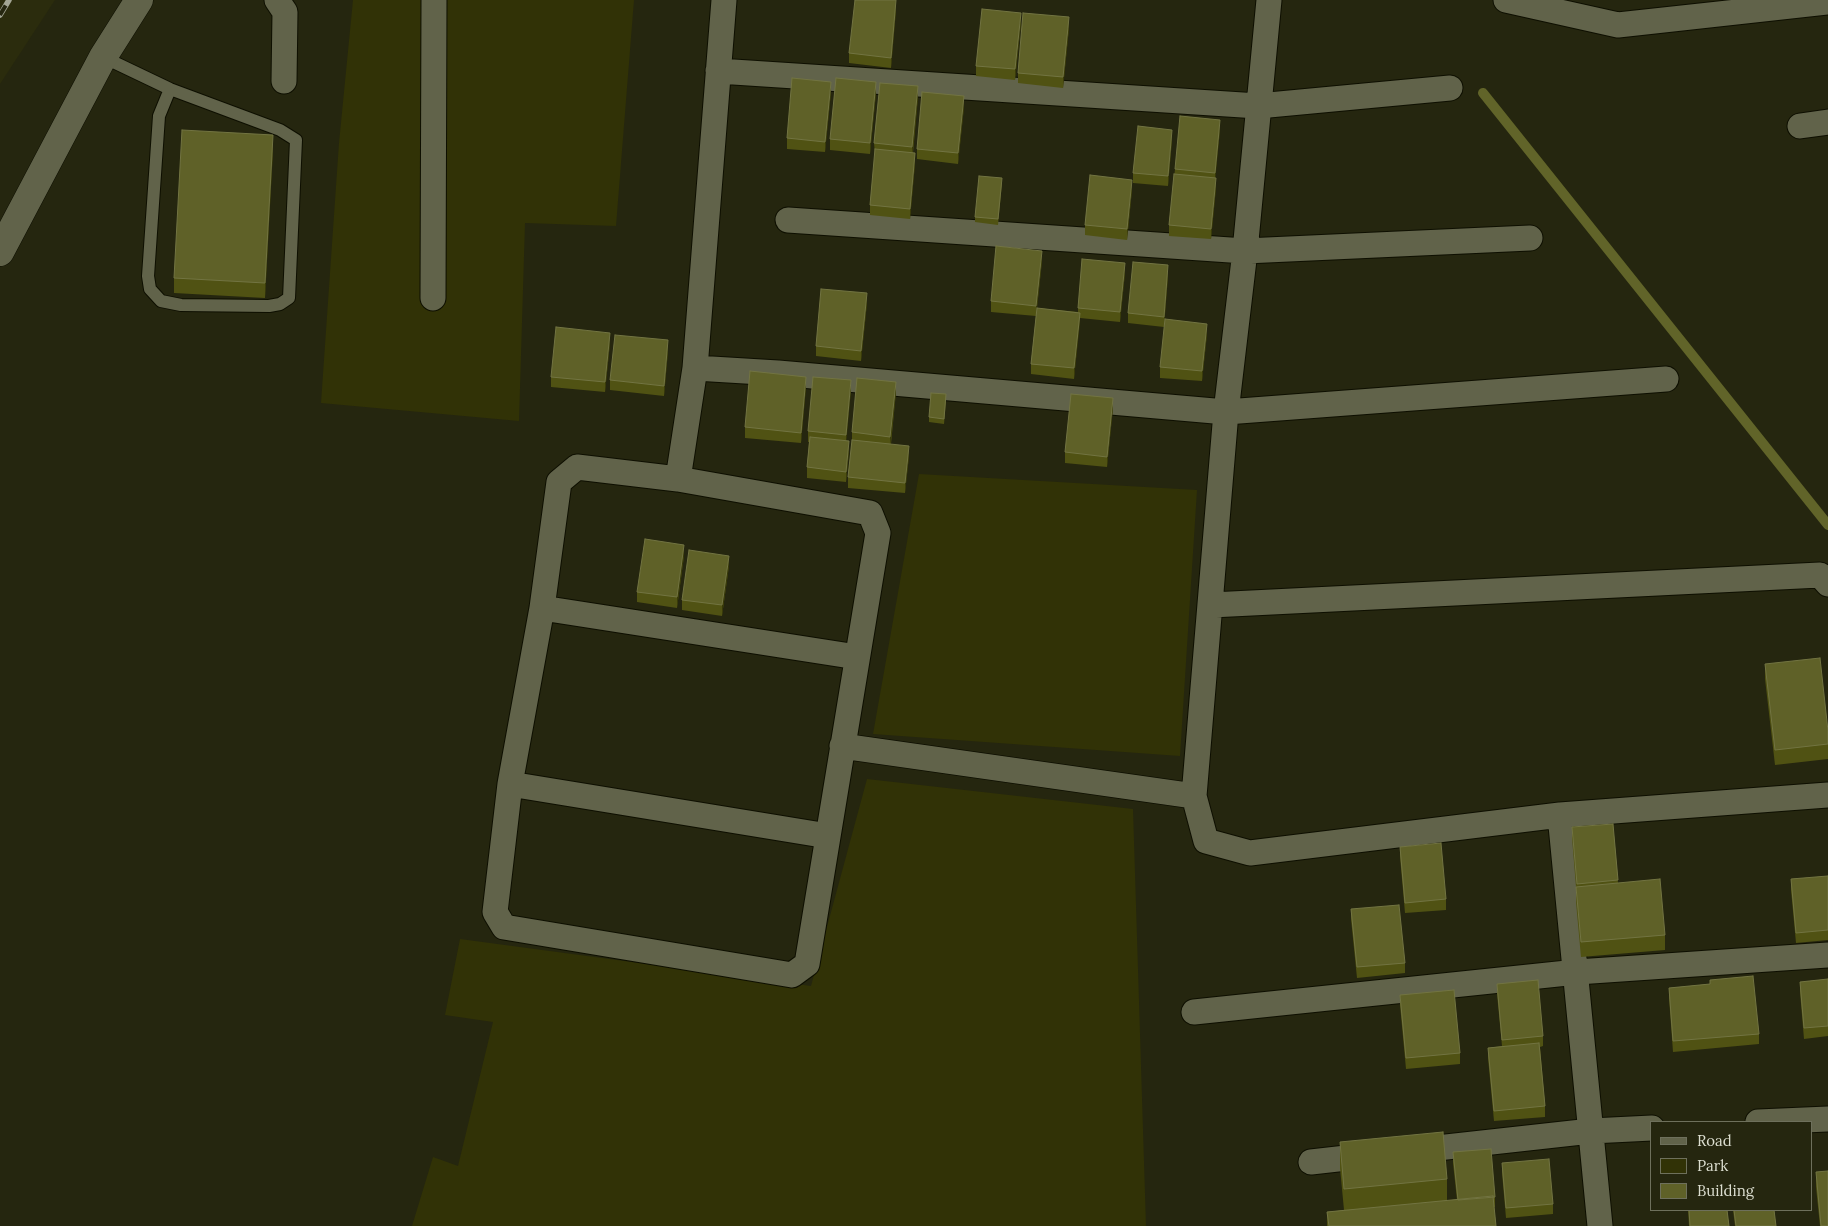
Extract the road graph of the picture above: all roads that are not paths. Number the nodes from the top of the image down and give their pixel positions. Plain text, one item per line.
1 (139, 0) edge
2 (277, 0) edge
3 (434, 0) edge
4 (724, 0) edge
5 (1269, 0) edge
6 (1506, 0) edge
7 (1828, 2) edge
8 (103, 57) junction
9 (718, 71) junction
10 (284, 81) dead end
11 (1450, 88) dead end
12 (170, 89) junction
13 (1258, 106) junction
14 (1828, 122) edge
15 (1800, 126) dead end
16 (788, 220) dead end
17 (1530, 238) dead end
18 (1245, 251) junction
19 (0, 252) edge
20 (433, 298) dead end
21 (695, 368) junction
22 (1666, 379) dead end
23 (1226, 412) junction
24 (678, 479) junction
25 (1828, 584) edge
26 (1211, 605) junction
27 (542, 608) junction
28 (858, 657) junction
29 (842, 746) junction
30 (510, 784) junction
31 (1828, 795) edge
32 (1194, 796) junction
33 (1560, 815) junction
34 (828, 836) junction
35 (1828, 955) edge
36 (1577, 972) junction
37 (1194, 1012) dead end
38 (1828, 1119) edge
39 (1781, 1121) edge
40 (1650, 1128) edge
41 (1591, 1130) junction
42 (1311, 1162) dead end
43 (1600, 1226) edge

1 - 8 street
2 - 10 street
3 - 20 street
4 - 9 street
5 - 13 street
6 - 7 street
8 - 12 lane
8 - 19 street
9 - 13 street
9 - 21 street
11 - 13 street
12 - 12 lane
13 - 18 street
14 - 15 street
16 - 18 street
17 - 18 street
18 - 23 street
21 - 23 street
21 - 24 street
22 - 23 street
23 - 26 street
24 - 27 street
24 - 28 street
25 - 26 street
26 - 32 street
27 - 28 street
27 - 30 street
28 - 29 street
29 - 32 street
29 - 34 street
30 - 34 street
30 - 34 street
31 - 33 street
32 - 33 street
33 - 36 street
35 - 36 street
36 - 37 street
36 - 41 street
38 - 39 street
40 - 41 street
41 - 42 street
41 - 43 street

